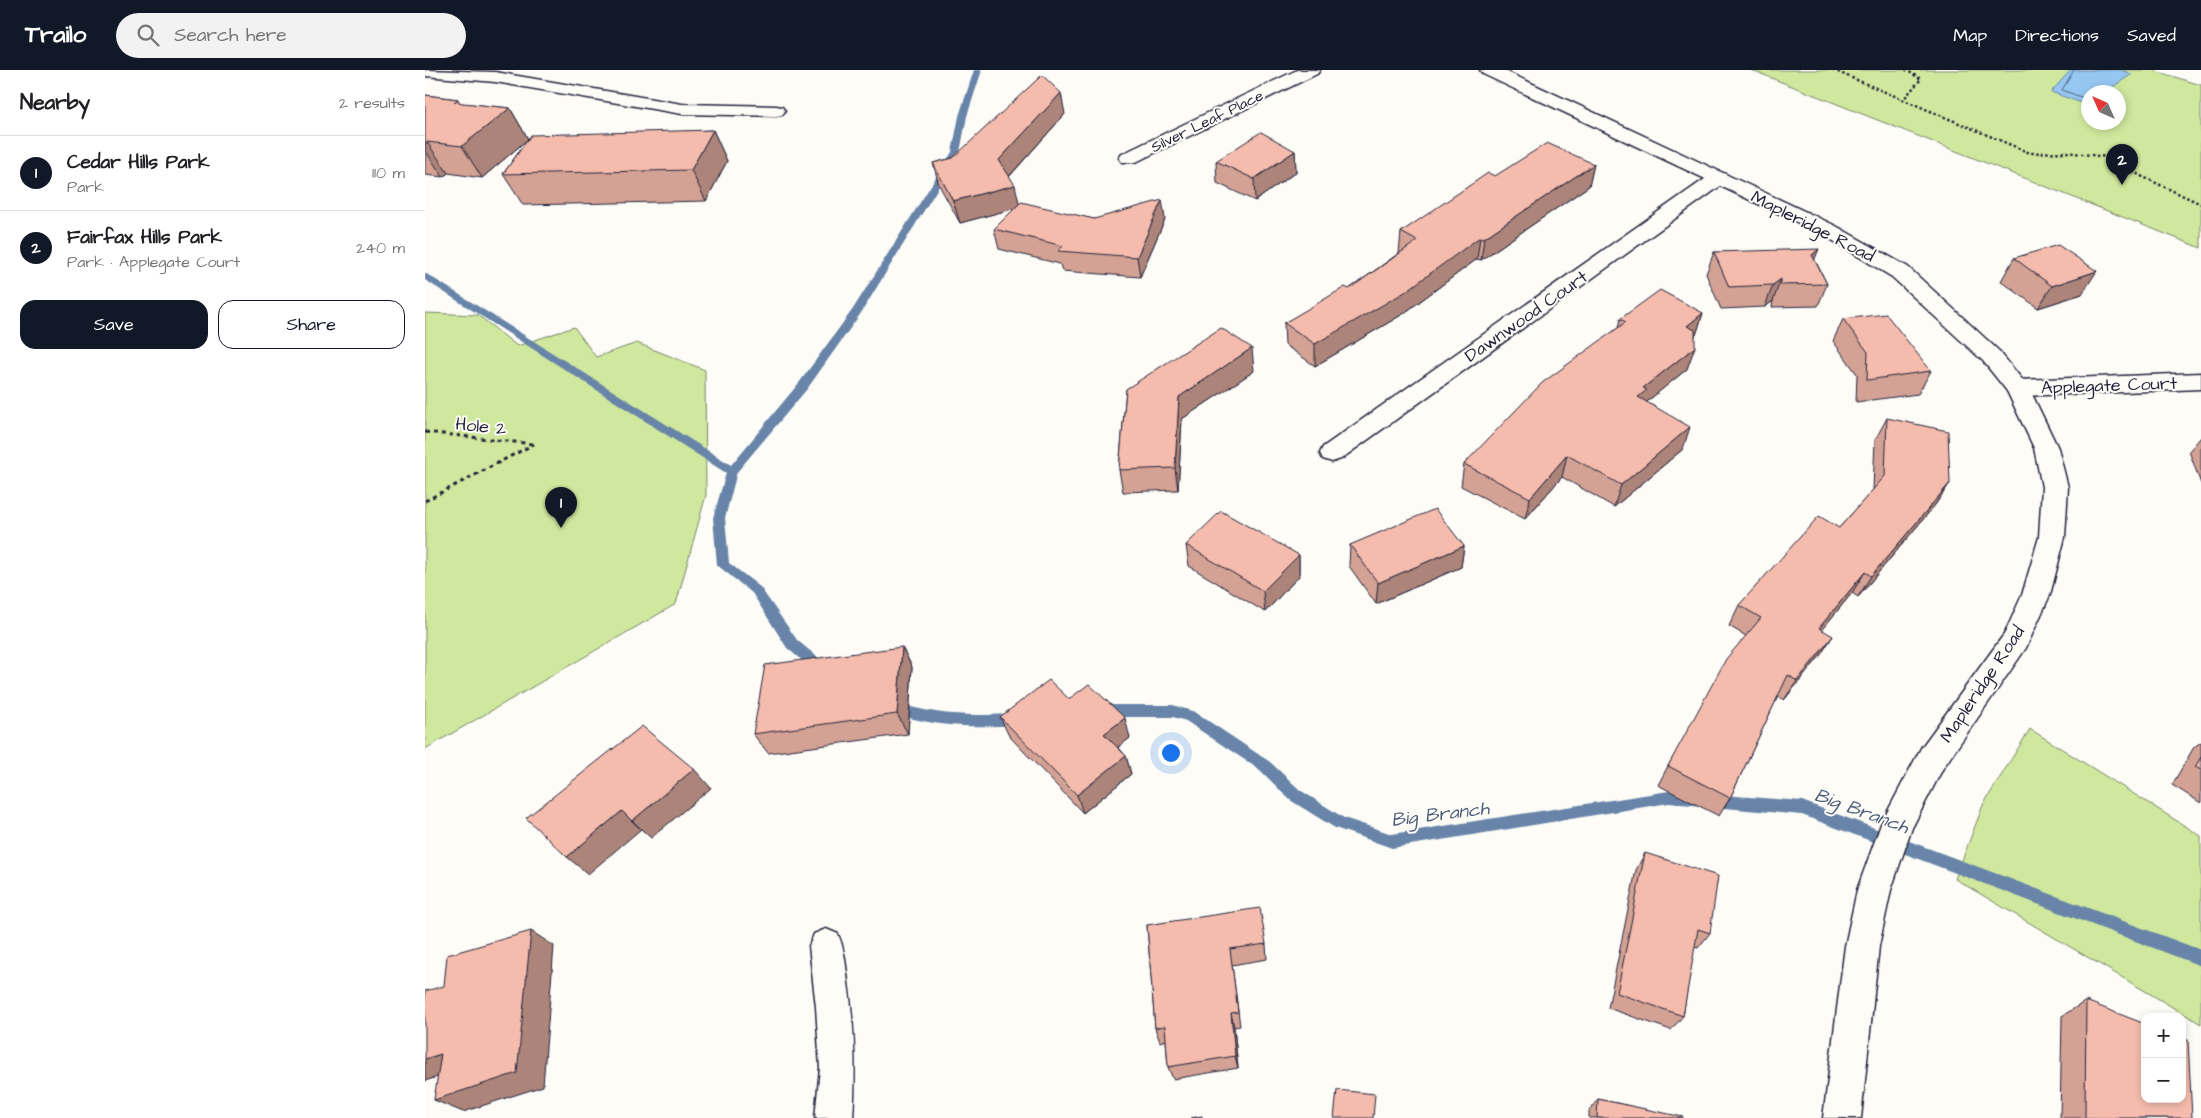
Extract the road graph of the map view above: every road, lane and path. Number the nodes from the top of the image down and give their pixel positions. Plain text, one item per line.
1 (1311, 70) edge
2 (1489, 70) edge
3 (1833, 70) edge
4 (1907, 70) edge
5 (425, 71) edge
6 (499, 73) edge
7 (1902, 101) junction
8 (776, 111) dead end
9 (1129, 158) dead end
10 (1719, 178) junction
11 (2201, 204) edge
12 (2201, 381) edge
13 (2017, 388) junction
14 (425, 432) edge
15 (1332, 453) dead end
16 (425, 501) edge
17 (826, 946) dead end
18 (834, 1118) edge
19 (1842, 1118) edge

1 - 9 street, Silver Leaf Place
2 - 10 street, Mapleridge Road
3 - 7 path
4 - 7 path
5 - 6 street
6 - 8 street
7 - 11 path
10 - 13 street, Mapleridge Road
10 - 15 street, Dawnwood Court
12 - 13 street, Applegate Court
13 - 19 street, Mapleridge Road
14 - 16 path, Hole 2
17 - 18 street

